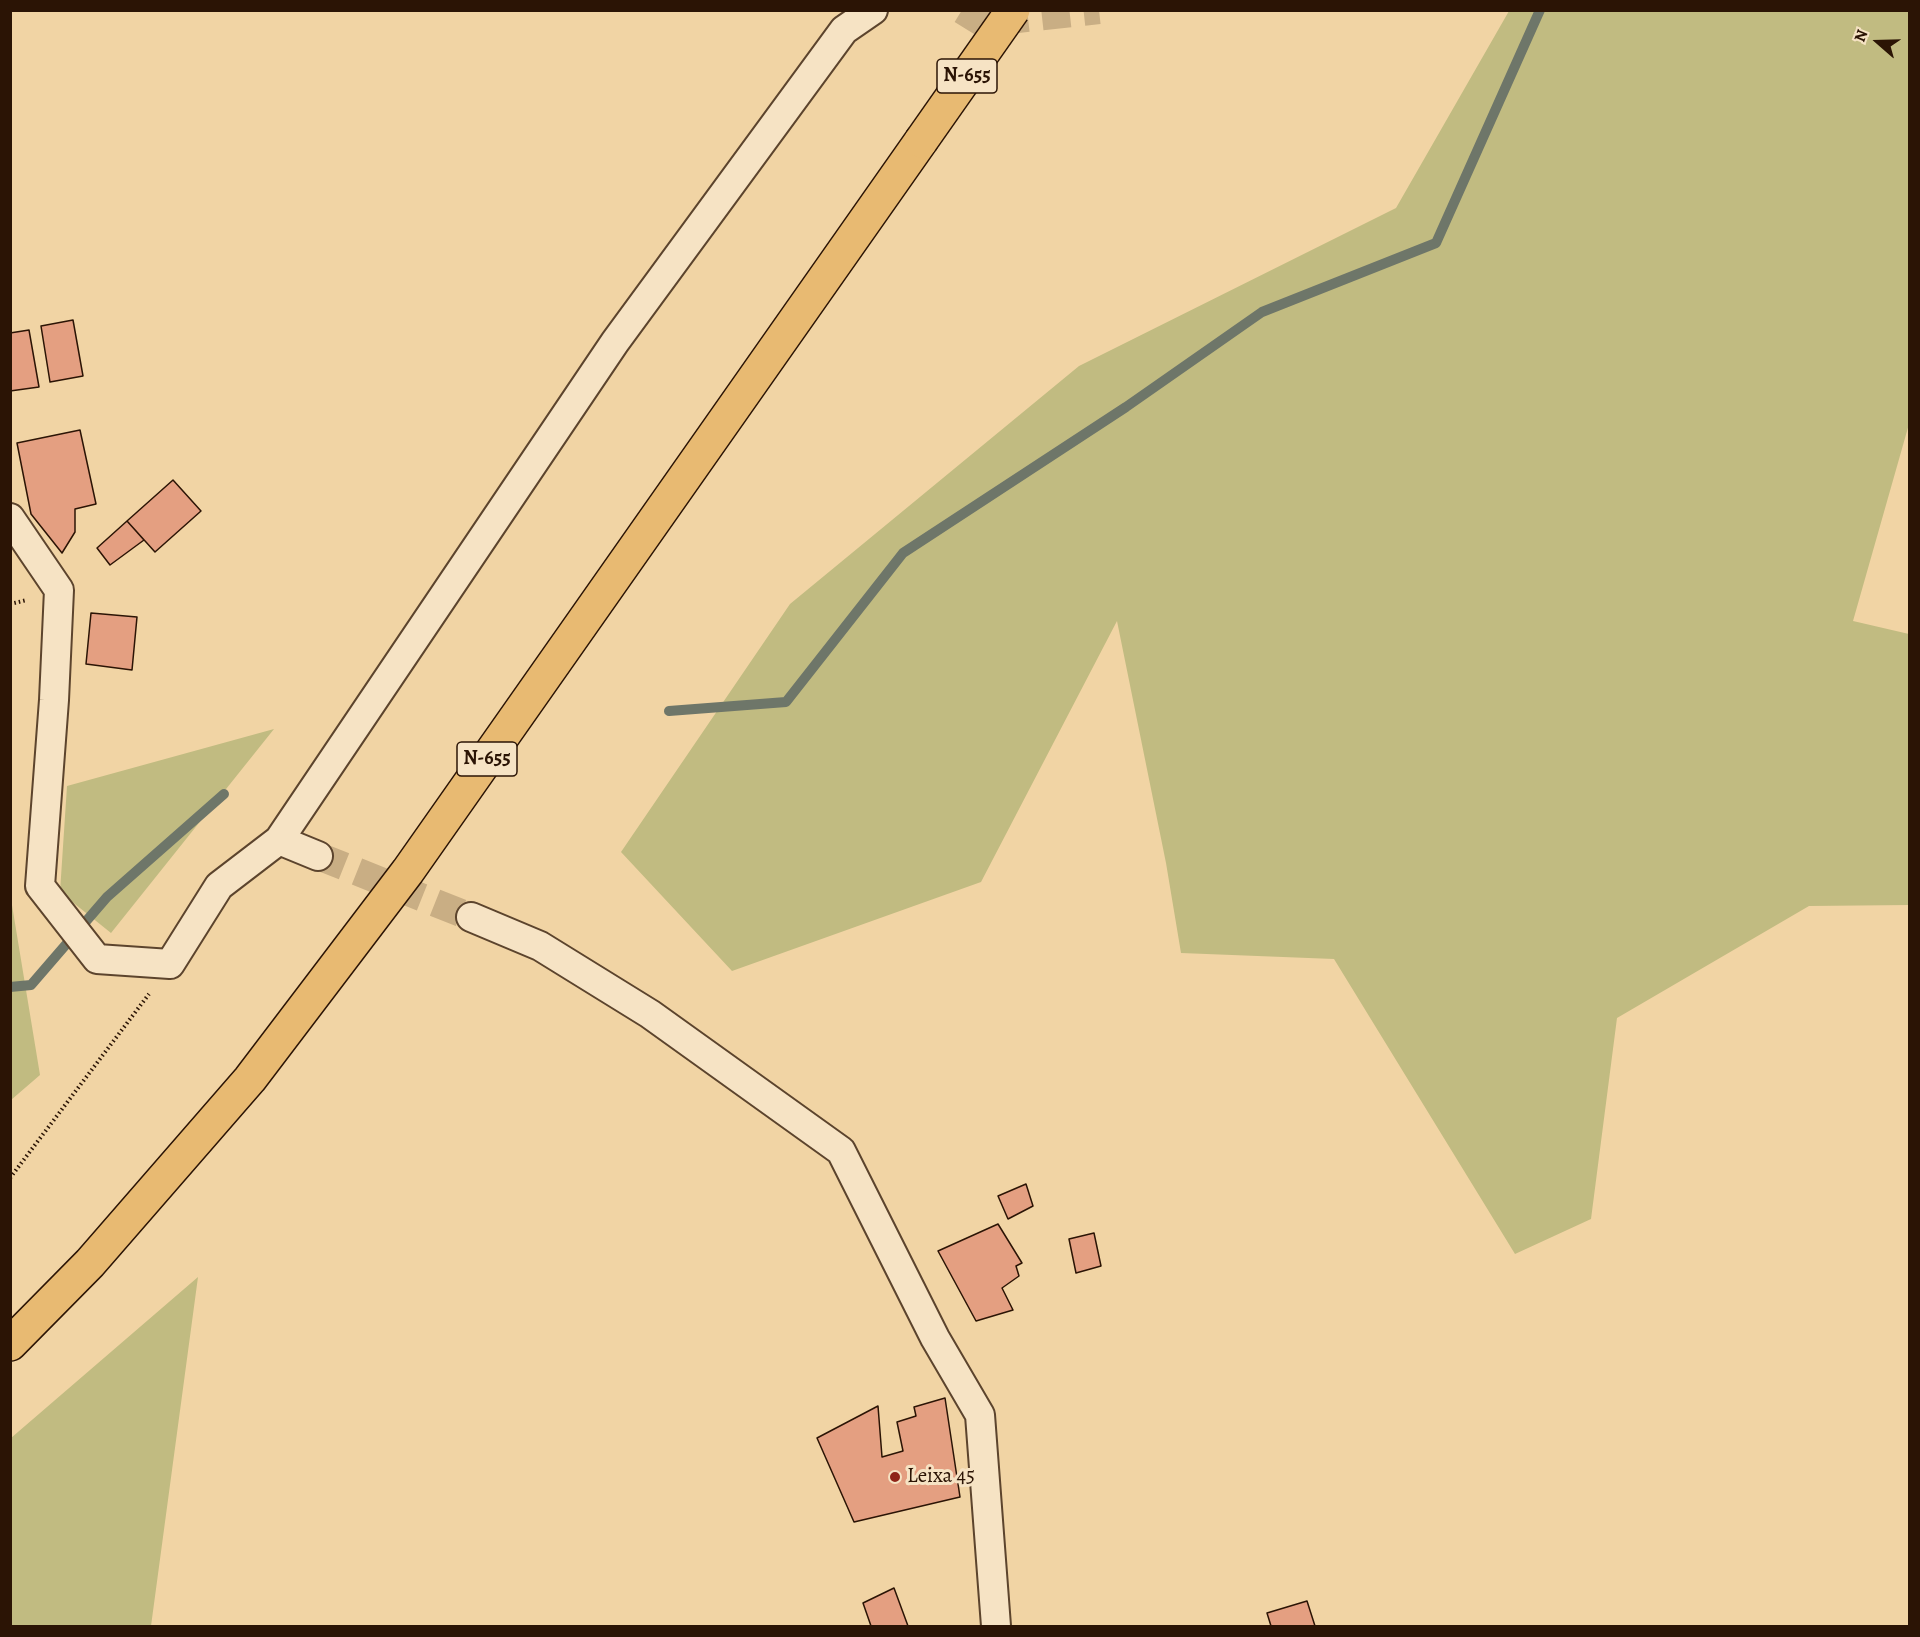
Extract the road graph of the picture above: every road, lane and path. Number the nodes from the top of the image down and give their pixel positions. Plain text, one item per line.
1 (873, 10) edge
2 (1013, 10) edge
3 (10, 518) edge
4 (279, 840) junction
5 (318, 856) tunnel mouth
6 (471, 917) tunnel mouth
7 (170, 964) junction
8 (10, 1178) edge
9 (10, 1344) edge
10 (996, 1626) edge

1 - 4 street
2 - 9 highway, N-655, bridge
3 - 7 street
4 - 5 street
4 - 7 street
6 - 10 street
7 - 8 path

